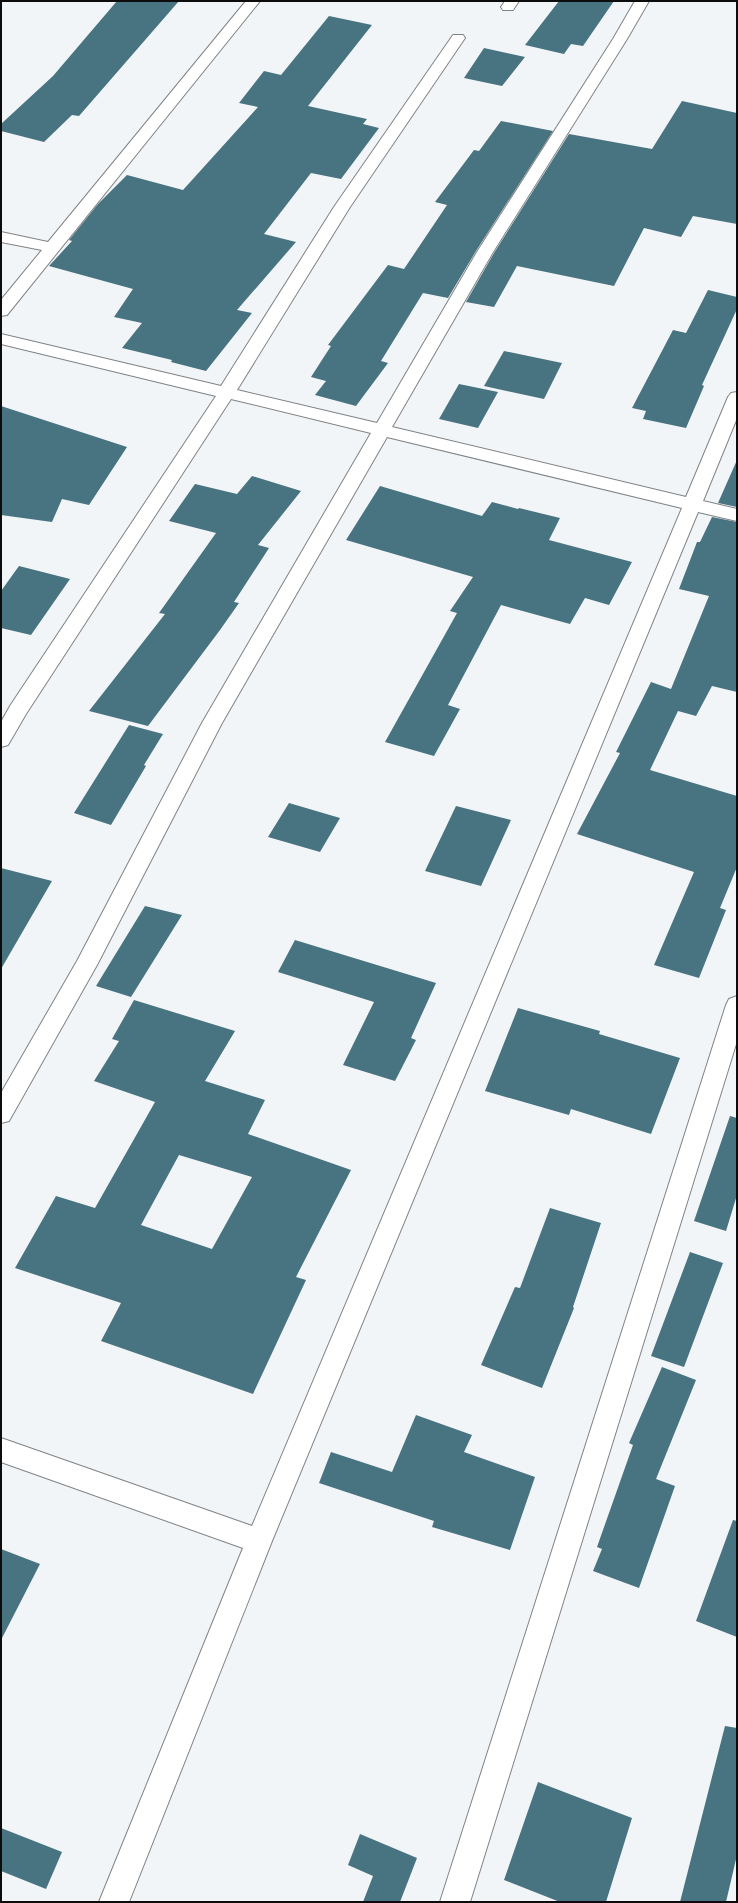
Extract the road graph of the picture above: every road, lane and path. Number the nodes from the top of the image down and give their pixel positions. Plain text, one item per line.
1 (253, 1) edge
2 (642, 1) edge
3 (458, 38) dead end
4 (1, 237) edge
5 (52, 248) junction
6 (1, 312) edge
7 (1, 339) edge
8 (226, 393) junction
9 (737, 396) edge
10 (381, 430) junction
11 (691, 504) junction
12 (737, 515) edge
13 (1, 740) edge
14 (737, 1005) edge
15 (1, 1114) edge
16 (1, 1450) edge
17 (259, 1541) junction
18 (114, 1902) edge
19 (455, 1902) edge

1 - 5 street
2 - 10 street
3 - 8 street
4 - 5 street
5 - 6 street
7 - 8 street
8 - 10 street
8 - 13 street
9 - 11 street
10 - 11 street
10 - 15 street
11 - 12 street
11 - 17 street
14 - 19 street
16 - 17 street
17 - 18 street

